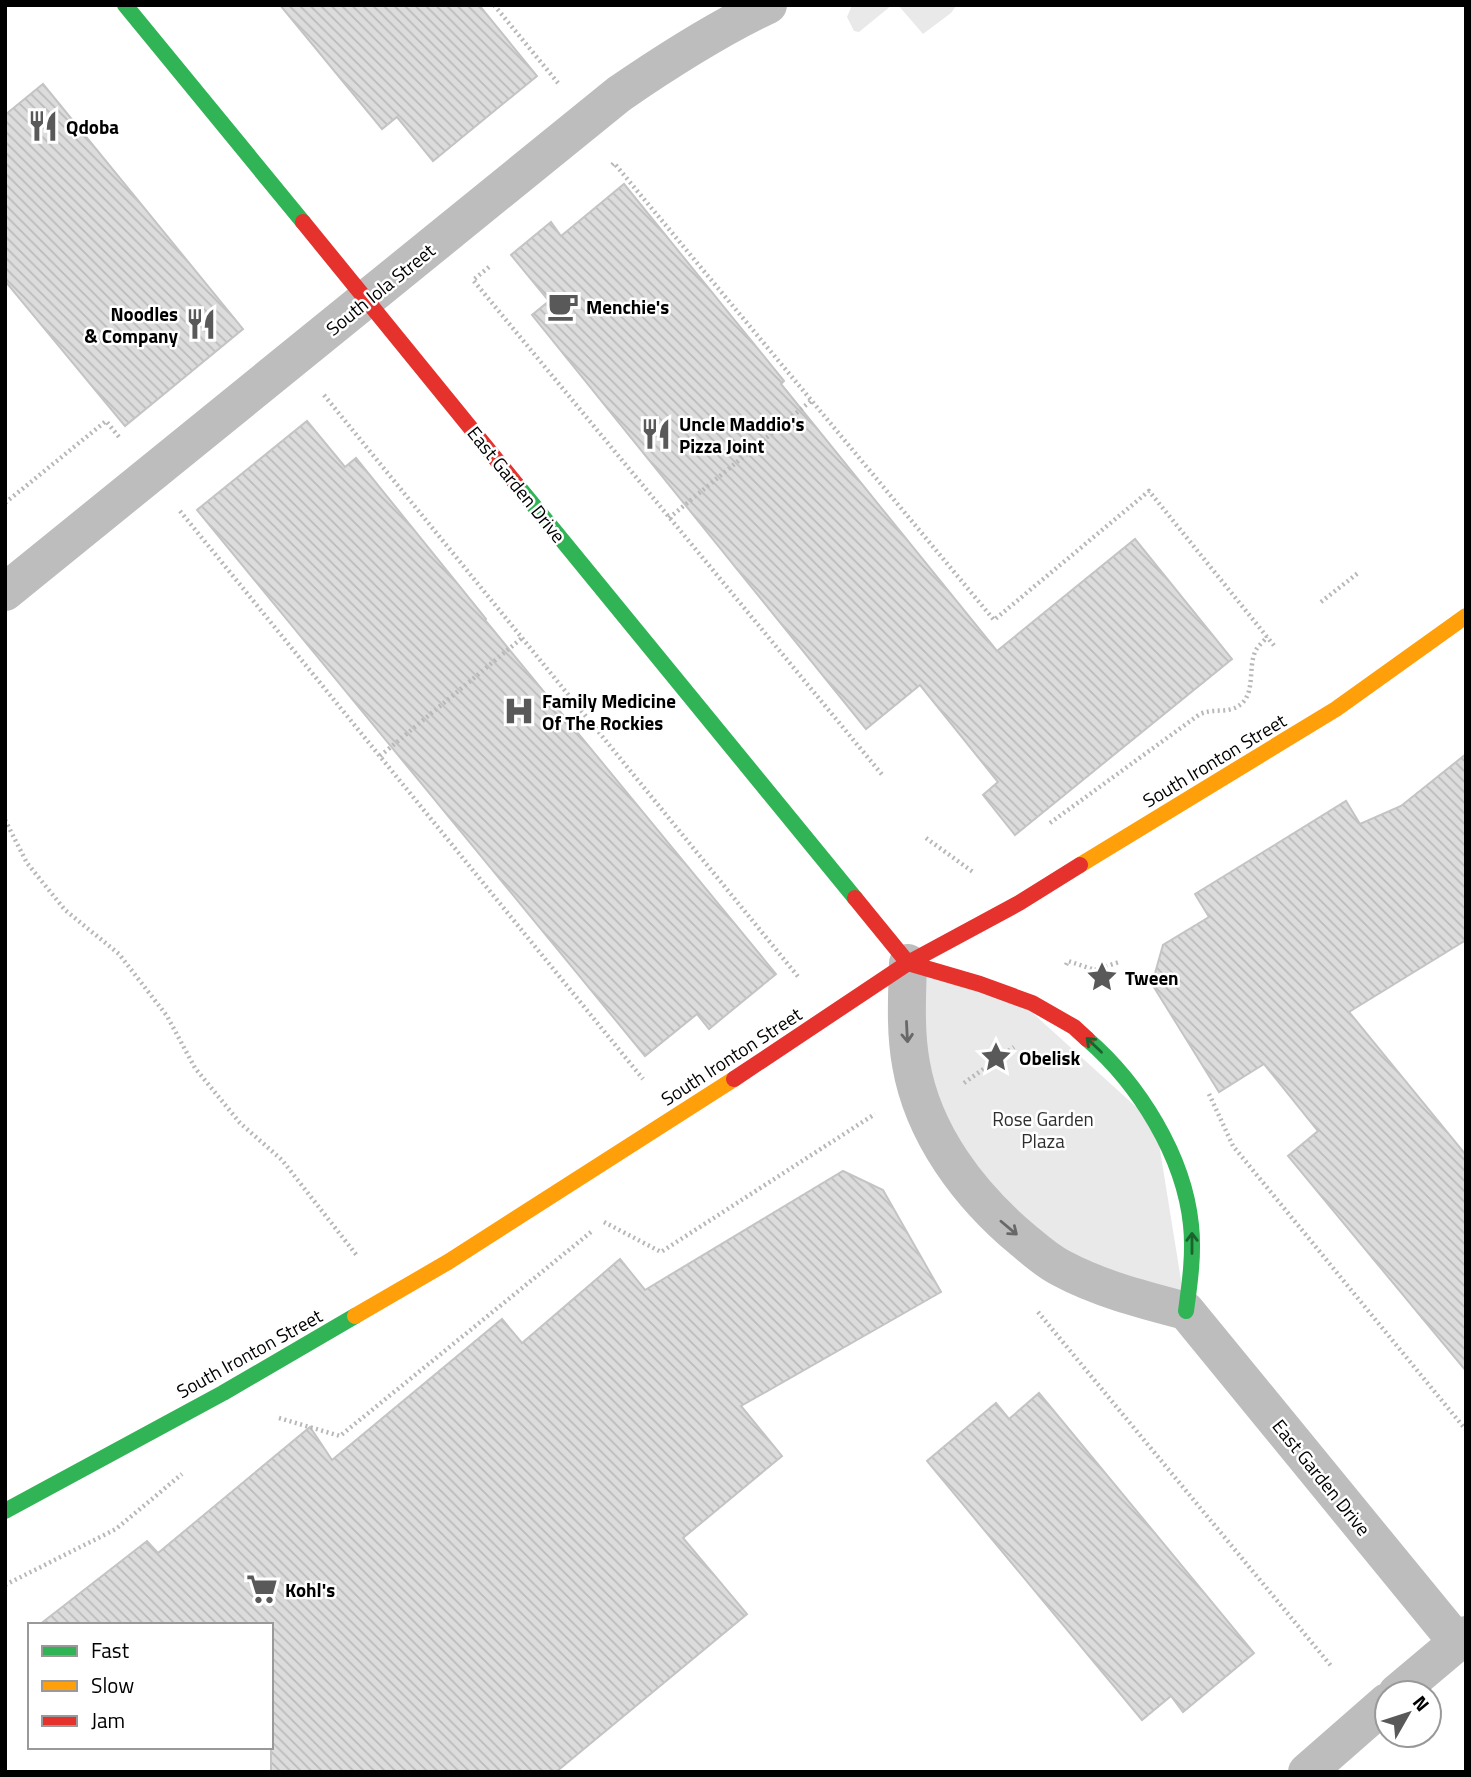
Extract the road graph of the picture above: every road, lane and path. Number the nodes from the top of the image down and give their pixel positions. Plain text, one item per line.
1 (125, 5) edge
2 (494, 5) edge
3 (768, 5) edge
4 (559, 84) dead end
5 (604, 171) dead end
6 (494, 263) dead end
7 (367, 300) junction
8 (323, 394) dead end
9 (813, 400) junction
10 (150, 474) junction
11 (5, 503) edge
12 (669, 518) junction
13 (1358, 573) dead end
14 (5, 592) edge
15 (1321, 602) dead end
16 (1466, 616) edge
17 (1267, 637) junction
18 (522, 638) junction
19 (1276, 648) dead end
20 (380, 756) junction
21 (884, 778) dead end
22 (5, 820) edge
23 (1044, 827) dead end
24 (926, 838) dead end
25 (984, 869) dead end
26 (908, 963) junction
27 (802, 983) dead end
28 (1209, 1094) dead end
29 (878, 1112) dead end
30 (675, 1118) junction
31 (358, 1257) dead end
32 (1037, 1311) dead end
33 (1186, 1311) junction
34 (270, 1415) dead end
35 (1466, 1430) edge
36 (186, 1470) dead end
37 (5, 1511) edge
38 (5, 1585) edge
39 (1461, 1639) edge
40 (1332, 1667) dead end
41 (1414, 1679) edge
42 (1373, 1714) edge
43 (1307, 1772) edge

1 - 7 street, East Garden Drive
2 - 4 path
3 - 7 street, South Iola Street
5 - 9 path
6 - 12 path
7 - 10 street, South Iola Street
7 - 26 street, East Garden Drive
8 - 18 path
9 - 12 path
9 - 17 path
10 - 11 path
10 - 14 street, South Iola Street
10 - 20 path
12 - 21 path
13 - 15 path
16 - 26 street, South Ironton Street
17 - 19 path
17 - 23 path
18 - 20 path
18 - 27 path
20 - 30 path
22 - 31 path
24 - 25 path
26 - 30 street, South Ironton Street
26 -> 33 street
33 -> 26 street
28 - 35 path
29 - 34 path
30 - 37 street, South Ironton Street
32 - 40 path
33 - 39 street, East Garden Drive
36 - 38 path
39 - 41 street
42 - 43 street

